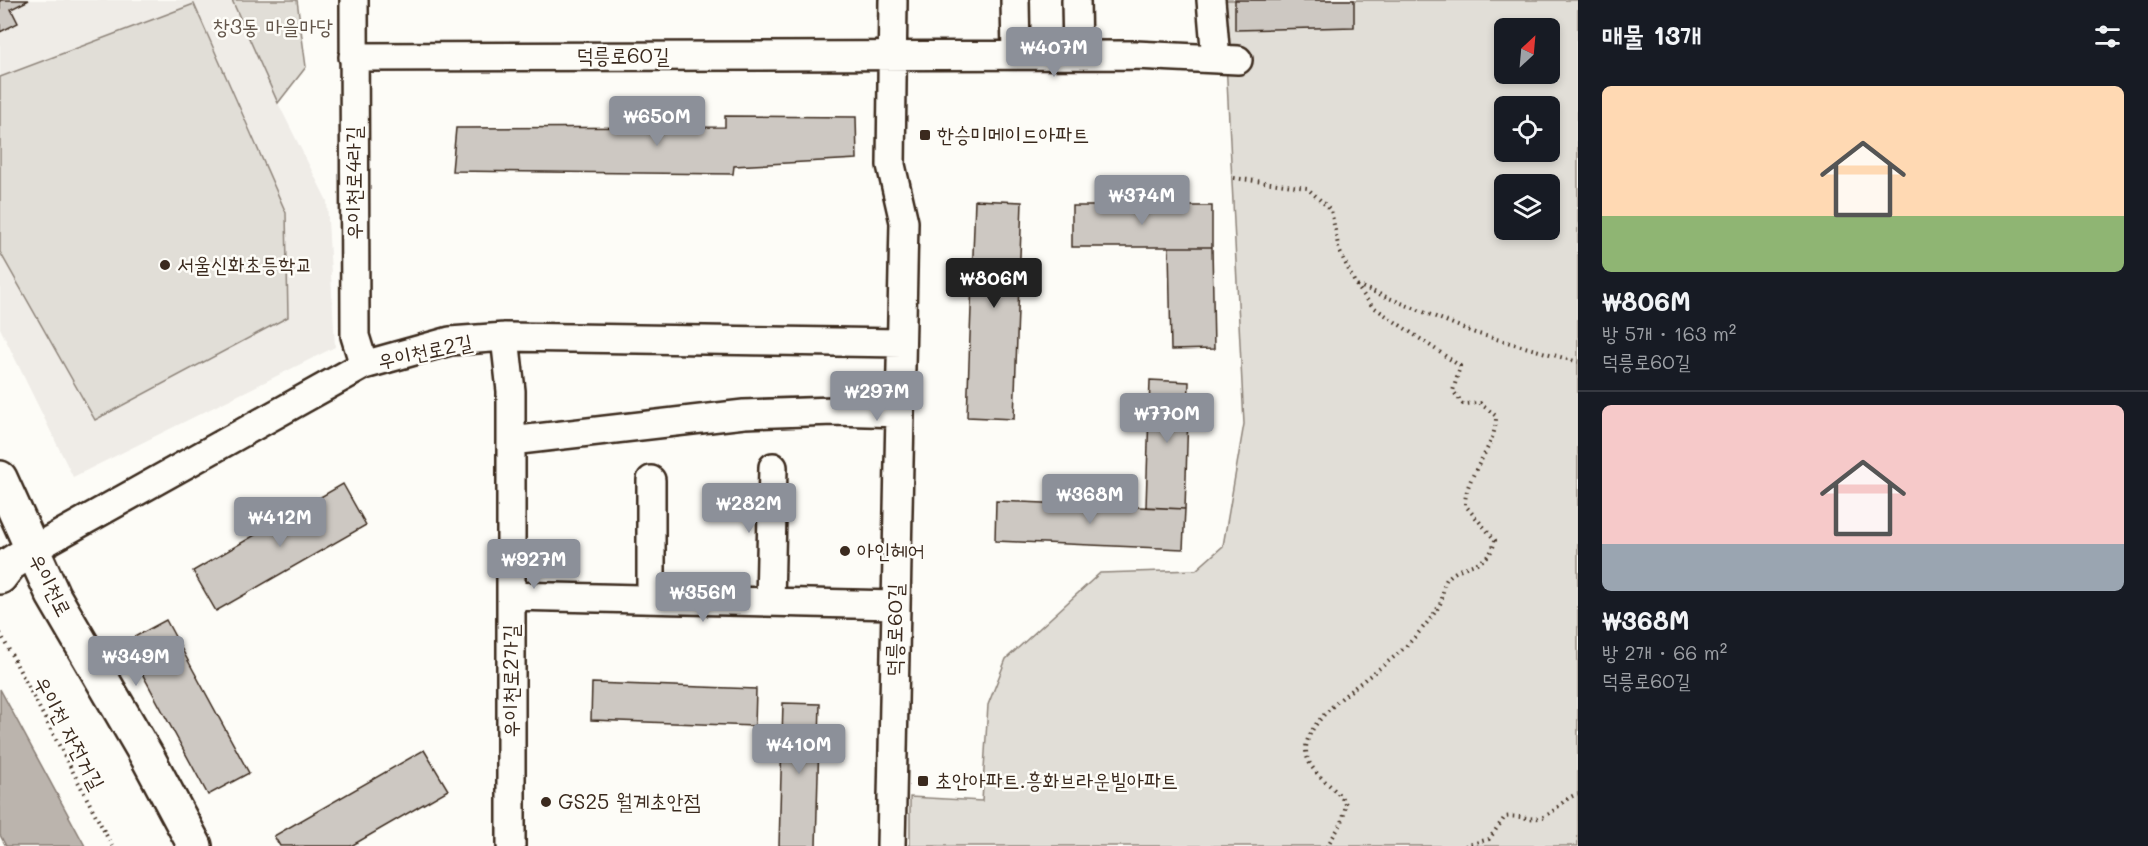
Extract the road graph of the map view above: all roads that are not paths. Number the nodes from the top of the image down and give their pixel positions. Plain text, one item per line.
1 (354, 0) edge
2 (893, 0) edge
3 (1015, 0) edge
4 (1076, 0) edge
5 (1211, 0) edge
6 (893, 55) junction
7 (1016, 55) junction
8 (1077, 55) junction
9 (353, 57) junction
10 (505, 337) junction
11 (901, 343) junction
12 (364, 365) junction
13 (900, 413) junction
14 (511, 441) junction
15 (772, 467) dead end
16 (0, 478) edge
17 (651, 480) dead end
18 (32, 550) junction
19 (0, 577) edge
20 (511, 596) junction
21 (651, 599) junction
22 (771, 602) junction
23 (896, 605) junction
24 (195, 846) edge
25 (512, 846) edge
26 (891, 846) edge

1 - 9 street, 우이천로4라길
2 - 6 street, 덕릉로60길
3 - 7 street
4 - 8 street
5 - 8 street
6 - 7 street
6 - 9 street, 덕릉로60길
6 - 11 street, 덕릉로60길
7 - 8 street
9 - 12 street, 우이천로4라길
10 - 11 street, 우이천로2길
10 - 12 street, 우이천로2길
10 - 14 street, 우이천로2가길
11 - 13 street, 덕릉로60길
12 - 18 street, 우이천로2길
13 - 14 street
13 - 23 street, 덕릉로60길
14 - 20 street, 우이천로2가길
15 - 22 street
16 - 18 street, 우이천로
17 - 21 street
18 - 19 street
18 - 24 street, 우이천로
20 - 21 street
20 - 25 street, 우이천로2가길
21 - 22 street
22 - 23 street
23 - 26 street, 덕릉로60길

